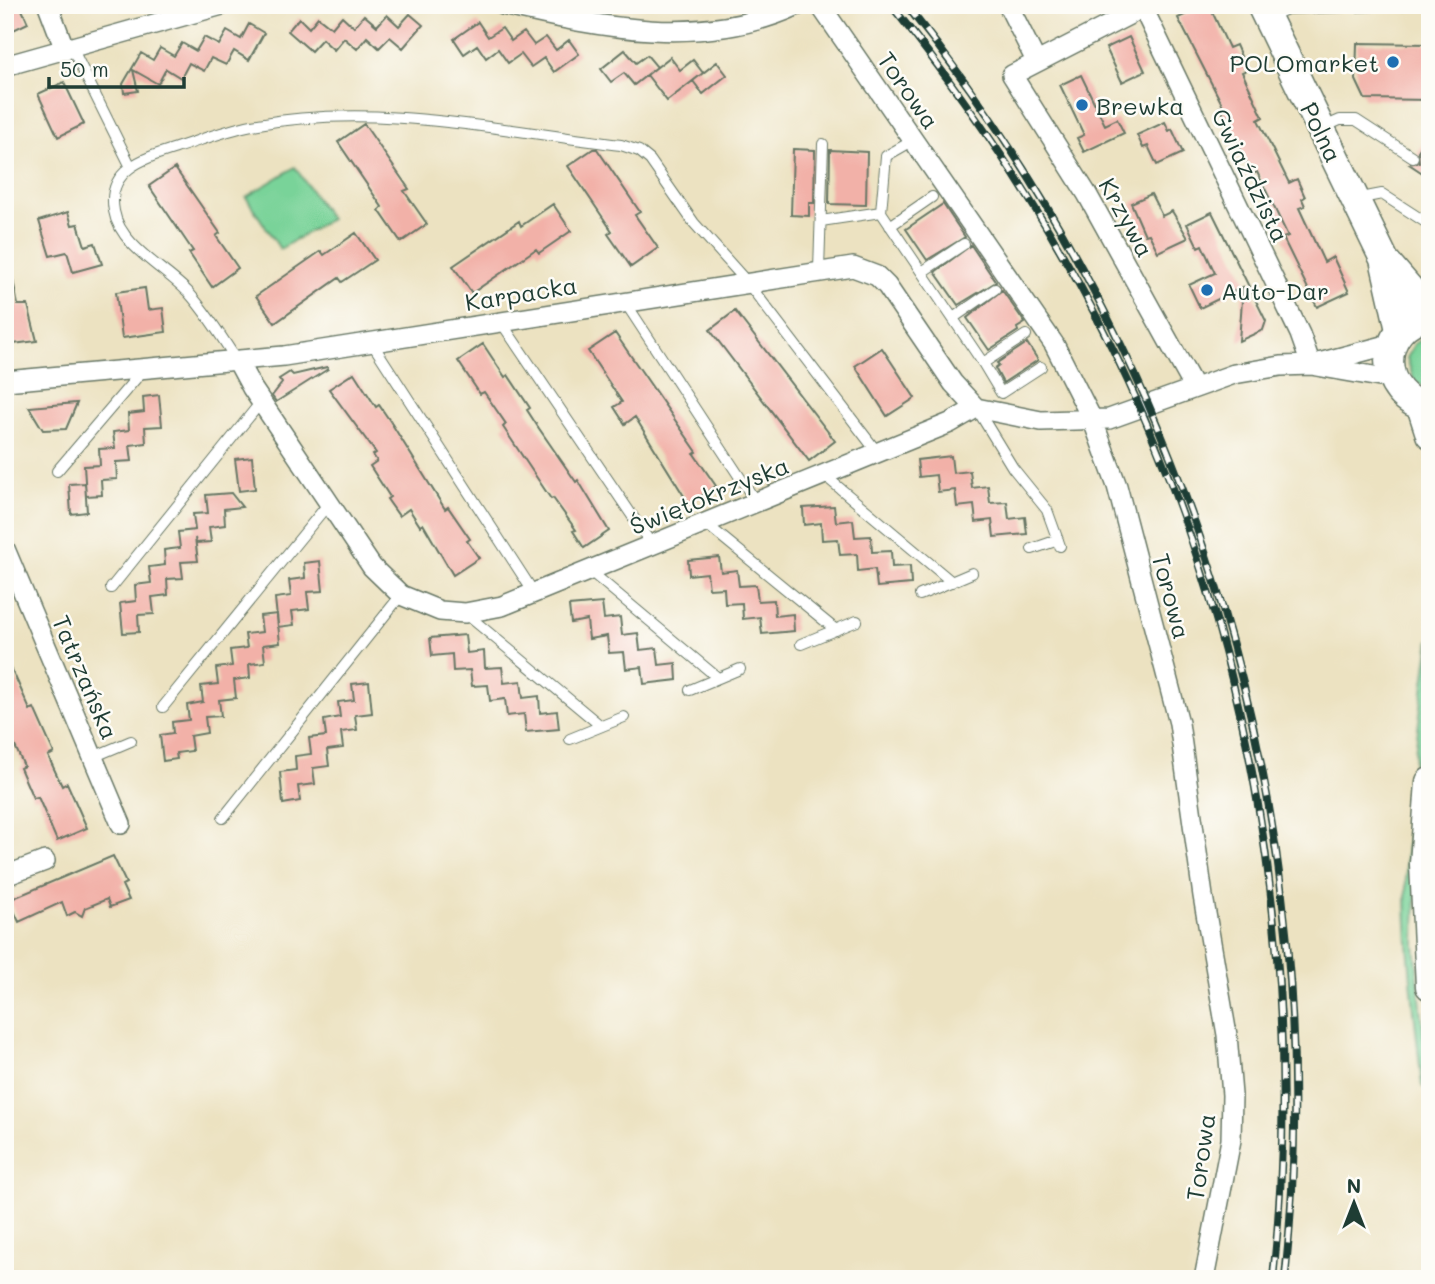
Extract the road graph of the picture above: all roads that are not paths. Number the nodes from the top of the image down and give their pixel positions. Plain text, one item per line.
1 (48, 5) edge
2 (222, 5) edge
3 (798, 5) edge
4 (820, 5) edge
5 (1009, 5) edge
6 (1405, 5) edge
7 (510, 6) edge
8 (1146, 6) edge
9 (1264, 12) edge
10 (69, 49) junction
11 (1036, 61) junction
12 (5, 66) edge
13 (1321, 129) junction
14 (914, 140) junction
15 (822, 144) dead end
16 (1413, 157) dead end
17 (130, 165) junction
18 (932, 197) dead end
19 (1355, 200) junction
20 (881, 212) junction
21 (821, 221) junction
22 (1430, 225) edge
23 (890, 226) junction
24 (964, 244) dead end
25 (1384, 259) junction
26 (819, 270) junction
27 (922, 272) junction
28 (747, 282) junction
29 (995, 289) dead end
30 (625, 301) junction
31 (1430, 314) edge
32 (953, 318) junction
33 (501, 321) junction
34 (1026, 335) dead end
35 (1395, 337) junction
36 (371, 342) junction
37 (237, 362) junction
38 (983, 363) junction
39 (1311, 365) junction
40 (1041, 367) dead end
41 (144, 369) junction
42 (1391, 379) junction
43 (5, 381) edge
44 (1194, 387) junction
45 (261, 402) junction
46 (1425, 407) edge
47 (976, 408) junction
48 (1093, 421) junction
49 (1430, 434) edge
50 (877, 452) junction
51 (57, 471) dead end
52 (824, 474) junction
53 (756, 502) junction
54 (329, 503) junction
55 (705, 523) junction
56 (652, 545) junction
57 (5, 549) edge
58 (1032, 549) dead end
59 (590, 570) junction
60 (972, 573) dead end
61 (952, 582) junction
62 (111, 588) dead end
63 (534, 593) junction
64 (401, 595) junction
65 (920, 595) dead end
66 (464, 613) junction
67 (857, 621) dead end
68 (836, 629) junction
69 (801, 644) dead end
70 (740, 669) dead end
71 (718, 678) junction
72 (690, 690) dead end
73 (163, 707) dead end
74 (624, 717) dead end
75 (601, 726) junction
76 (570, 739) dead end
77 (131, 741) dead end
78 (93, 757) junction
79 (1430, 782) edge
80 (223, 818) dead end
81 (121, 824) dead end
82 (45, 860) dead end
83 (5, 876) edge
84 (1430, 986) edge
85 (1205, 1279) edge

1 - 10 street
2 - 10 street
3 - 7 street
4 - 14 street, Torowa
5 - 11 street
6 - 9 lane
8 - 11 street
8 - 39 street, Gwiaździsta
9 - 13 street, Polna
10 - 12 street
10 - 17 lane
11 - 44 street, Krzywa
13 - 16 lane
13 - 19 street, Polna
14 - 20 lane
14 - 48 street, Torowa
15 - 21 lane
17 - 28 lane
17 - 37 lane
18 - 23 lane
19 - 22 lane
19 - 25 street, Polna
20 - 21 lane
20 - 23 lane
21 - 26 lane
23 - 27 lane
24 - 27 lane
25 - 31 street, Polna
25 - 35 street, Polna
26 - 28 street, Karpacka
26 - 47 street, Karpacka
27 - 32 lane
28 - 30 street, Karpacka
28 - 50 lane
29 - 32 lane
30 - 33 street, Karpacka
30 - 53 lane
31 - 35 street
32 - 38 lane
33 - 36 street, Karpacka
33 - 56 lane
34 - 38 lane
35 - 39 street
35 - 42 street, Polna
36 - 37 street, Karpacka
36 - 63 lane
37 - 41 street, Karpacka
37 - 45 street, Świętokrzyska
38 - 40 lane
39 - 42 street
39 - 44 street
41 - 43 street, Karpacka
41 - 51 lane
42 - 46 street
44 - 48 street
45 - 54 street, Świętokrzyska
45 - 62 lane
46 - 49 street
47 - 48 street
47 - 50 street, Świętokrzyska
47 - 58 lane
48 - 85 street, Torowa
50 - 52 street, Świętokrzyska
52 - 53 street, Świętokrzyska
52 - 61 lane
53 - 55 street, Świętokrzyska
54 - 64 street, Świętokrzyska
54 - 73 lane
55 - 56 street, Świętokrzyska
55 - 68 lane
56 - 59 street, Świętokrzyska
57 - 78 street, Tatrzańska
59 - 63 street, Świętokrzyska
59 - 71 lane
60 - 61 lane
61 - 65 lane
63 - 66 street, Świętokrzyska
64 - 66 street, Świętokrzyska
64 - 80 lane
66 - 75 lane
67 - 68 lane
68 - 69 lane
70 - 71 lane
71 - 72 lane
74 - 75 lane
75 - 76 lane
77 - 78 lane
78 - 81 street, Tatrzańska
79 - 84 street
82 - 83 street

